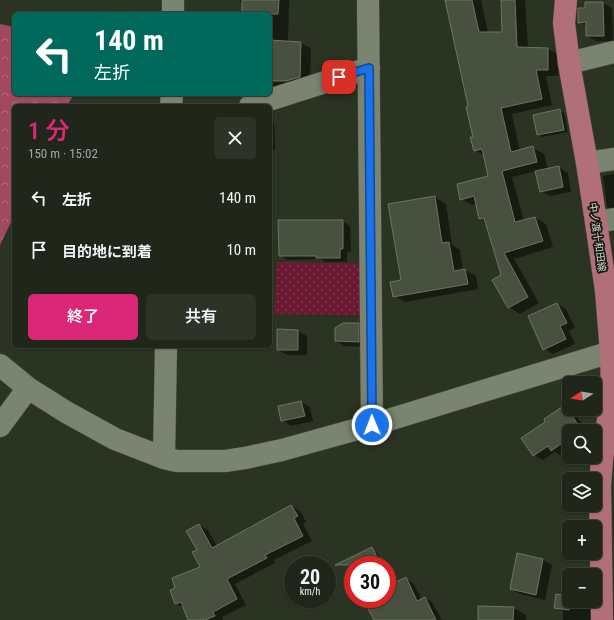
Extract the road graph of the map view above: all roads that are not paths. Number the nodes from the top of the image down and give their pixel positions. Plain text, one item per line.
1 (173, 0) edge
2 (368, 0) edge
3 (566, 0) edge
4 (173, 12) edge
5 (614, 52) edge
6 (569, 63) junction
7 (369, 68) junction
8 (256, 104) edge
9 (614, 159) edge
10 (587, 163) junction
11 (605, 221) edge
12 (166, 348) edge
13 (612, 359) edge
14 (0, 365) edge
15 (28, 388) junction
16 (372, 425) junction
17 (0, 426) edge
18 (164, 458) junction
19 (602, 620) edge

1 - 4 street
2 - 7 street
3 - 6 main road, 中ノ渡十和田線
5 - 6 street
6 - 10 main road, 中ノ渡十和田線
7 - 8 street
7 - 16 street
9 - 10 street
10 - 11 main road, 中ノ渡十和田線
11 - 13 main road, 中ノ渡十和田線
12 - 18 street
13 - 16 street
13 - 19 main road, 中ノ渡十和田線
14 - 15 street
15 - 17 street
15 - 18 street
16 - 18 street

